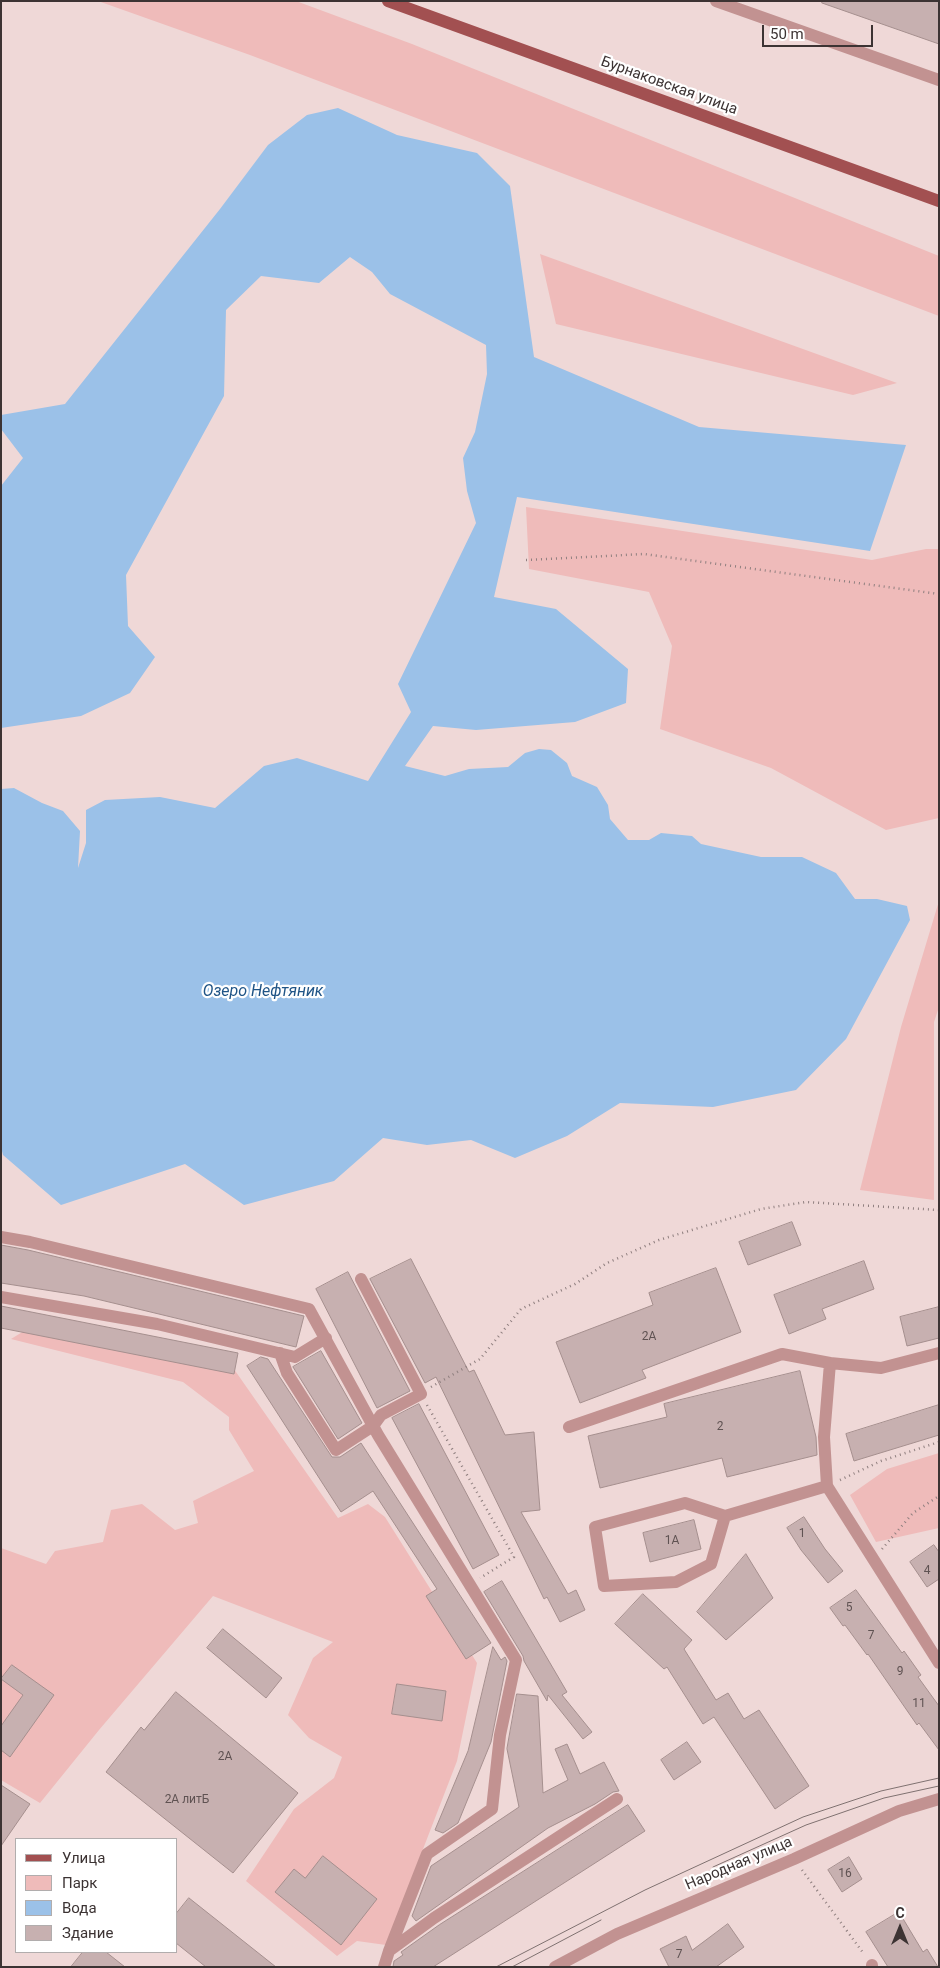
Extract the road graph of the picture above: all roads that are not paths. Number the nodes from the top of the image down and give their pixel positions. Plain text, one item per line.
1 (388, 1) edge
2 (716, 1) edge
3 (738, 5) edge
4 (939, 80) edge
5 (939, 201) edge
6 (1, 1237) edge
7 (361, 1280) dead end
8 (1, 1297) edge
9 (326, 1338) junction
10 (280, 1353) junction
11 (939, 1353) edge
12 (830, 1363) junction
13 (373, 1426) junction
14 (569, 1427) dead end
15 (827, 1486) junction
16 (725, 1516) junction
17 (939, 1663) edge
18 (618, 1799) dead end
19 (939, 1799) edge
20 (389, 1950) junction
21 (384, 1967) edge
22 (556, 1967) edge

1 - 5 main road, Бурнаковская улица
2 - 3 street
3 - 4 street
6 - 9 street
7 - 13 street
8 - 10 street
9 - 10 street
9 - 13 street
10 - 13 street
11 - 12 street
12 - 14 street
12 - 15 street
13 - 20 street
15 - 16 street
15 - 17 street
16 - 16 street
18 - 20 street
19 - 22 street, Народная улица
20 - 21 street

